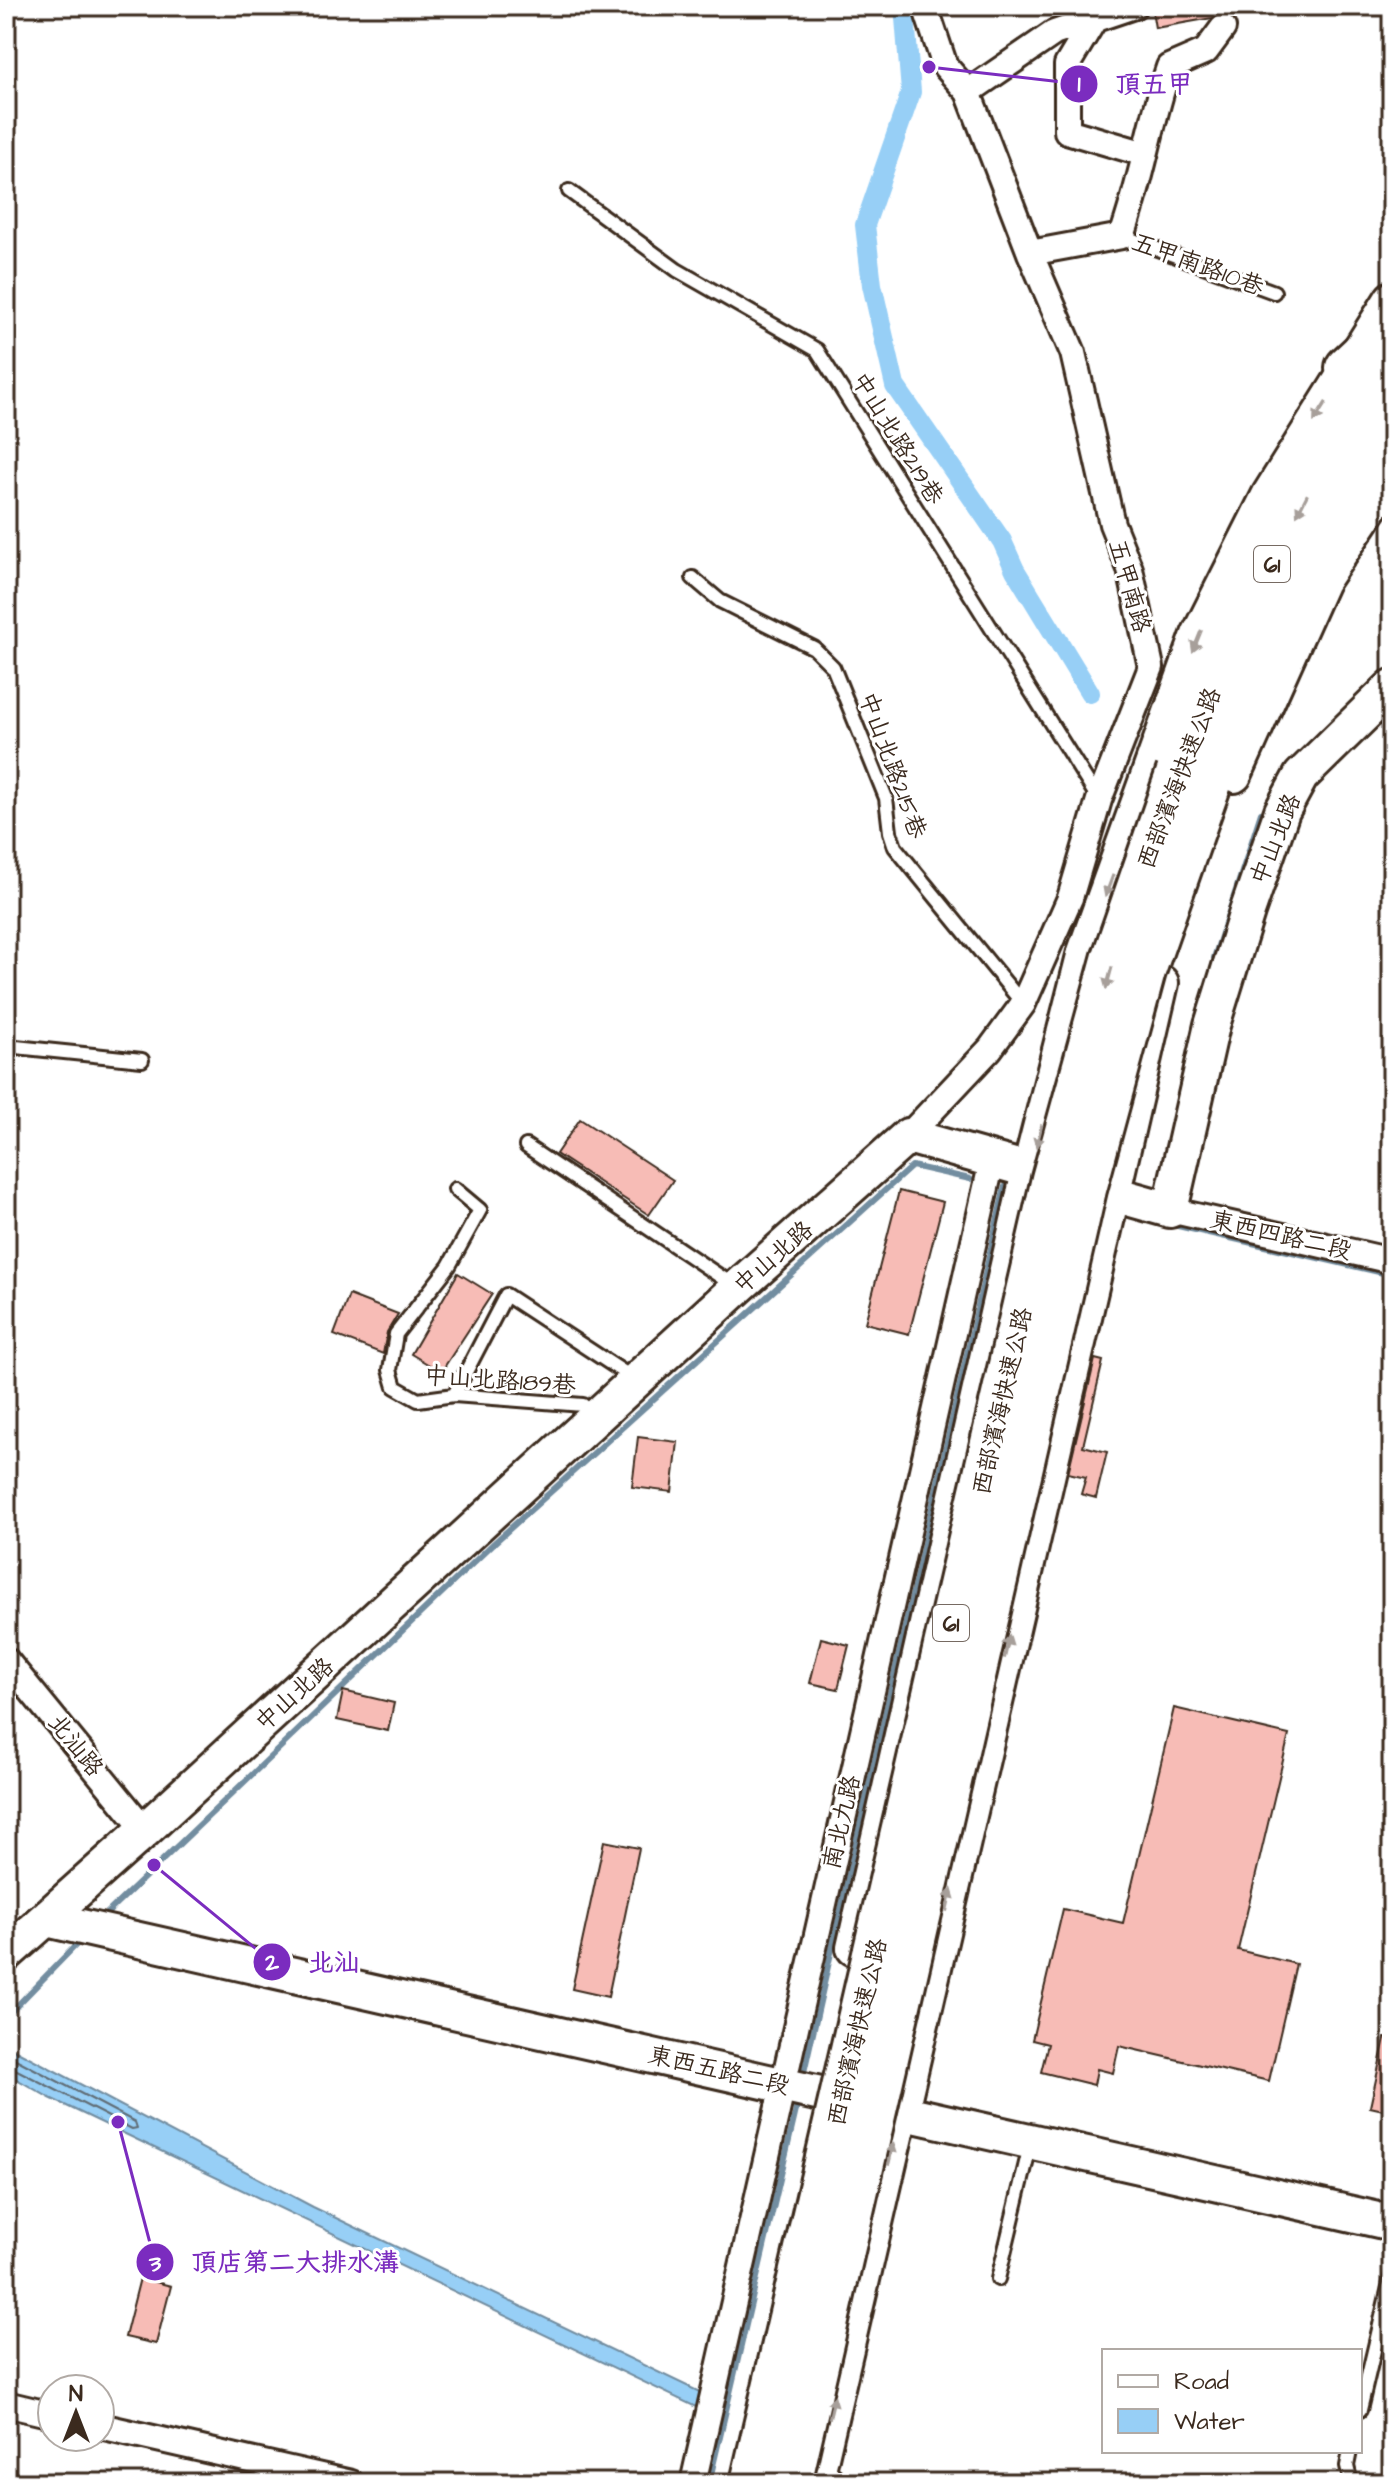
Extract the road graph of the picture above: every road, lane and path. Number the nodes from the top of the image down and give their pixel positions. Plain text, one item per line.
1 (925, 6) edge
2 (1134, 6) edge
3 (1094, 20) junction
4 (1223, 28) dead end
5 (968, 92) junction
6 (1145, 154) junction
7 (569, 191) dead end
8 (1122, 236) junction
9 (1030, 253) junction
10 (1274, 292) dead end
11 (1392, 299) edge
12 (1392, 327) edge
13 (1348, 368) junction
14 (1392, 371) edge
15 (1392, 429) edge
16 (1387, 481) edge
17 (693, 578) dead end
18 (1385, 699) edge
19 (1194, 777) junction
20 (1099, 800) junction
21 (1023, 1004) junction
22 (6, 1046) edge
23 (142, 1060) dead end
24 (908, 1136) junction
25 (526, 1146) dead end
26 (992, 1161) junction
27 (1029, 1172) junction
28 (455, 1189) dead end
29 (1110, 1194) junction
30 (1170, 1210) junction
31 (1392, 1261) edge
32 (737, 1288) junction
33 (636, 1380) junction
34 (454, 1395) junction
35 (596, 1419) junction
36 (6, 1660) edge
37 (145, 1830) junction
38 (46, 1919) junction
39 (6, 1954) edge
40 (781, 2084) junction
41 (821, 2093) junction
42 (901, 2111) junction
43 (1031, 2142) junction
44 (1392, 2223) edge
45 (1392, 2274) edge
46 (998, 2279) dead end
47 (1362, 2402) edge
48 (6, 2404) edge
49 (36, 2411) edge
50 (116, 2430) edge
51 (1350, 2453) edge
52 (817, 2478) edge
53 (351, 2483) edge
54 (693, 2483) edge
55 (731, 2483) edge
56 (753, 2483) edge
57 (1351, 2483) edge

1 - 5 street, 五甲南路
2 - 3 street
3 - 5 street
3 - 6 street
4 - 6 street, 五甲南路10巷
5 - 9 street, 五甲南路
6 - 8 street, 五甲南路10巷
7 - 20 lane, 中山北路219巷
8 - 9 street, 五甲南路10巷
8 - 10 lane, 五甲南路10巷
9 - 20 street, 五甲南路
11 - 13 street
12 - 13 highway
13 -> 27 street
14 -> 19 highway, 西部濱海快速公路 / 61
15 - 19 highway, 西部濱海快速公路 / 61
16 - 29 street
17 - 21 lane, 中山北路215巷
18 - 30 street, 中山北路
19 - 52 highway, 西部濱海快速公路 / 61, bridge
19 -> 56 highway, 西部濱海快速公路 / 61, bridge
20 - 21 street, 五甲南路
21 - 24 street, 五甲南路
22 - 23 lane
24 - 26 street
24 - 32 street, 中山北路
25 - 32 lane
26 - 27 street
26 - 40 street, 南北九路
27 - 29 street
27 - 41 street
28 - 34 lane, 中山北路189巷
29 - 30 street
42 -> 29 street
30 - 31 street, 東西四路二段
32 - 33 street, 中山北路
33 - 34 lane
33 - 35 street, 中山北路
34 - 35 lane, 中山北路189巷
35 - 37 street, 中山北路
36 - 37 street, 北汕路
37 - 38 street, 中山北路
38 - 39 street, 中山北路
38 - 40 street, 東西五路二段
40 - 41 street, 東西五路二段
40 - 54 street, 南北九路
41 - 42 street, 東西五路二段
41 - 55 street
42 - 43 street, 東西五路二段
52 -> 42 street
43 - 44 street, 東西五路二段
43 - 46 lane
45 - 47 lane
48 - 49 street
50 - 53 street
51 - 57 lane

